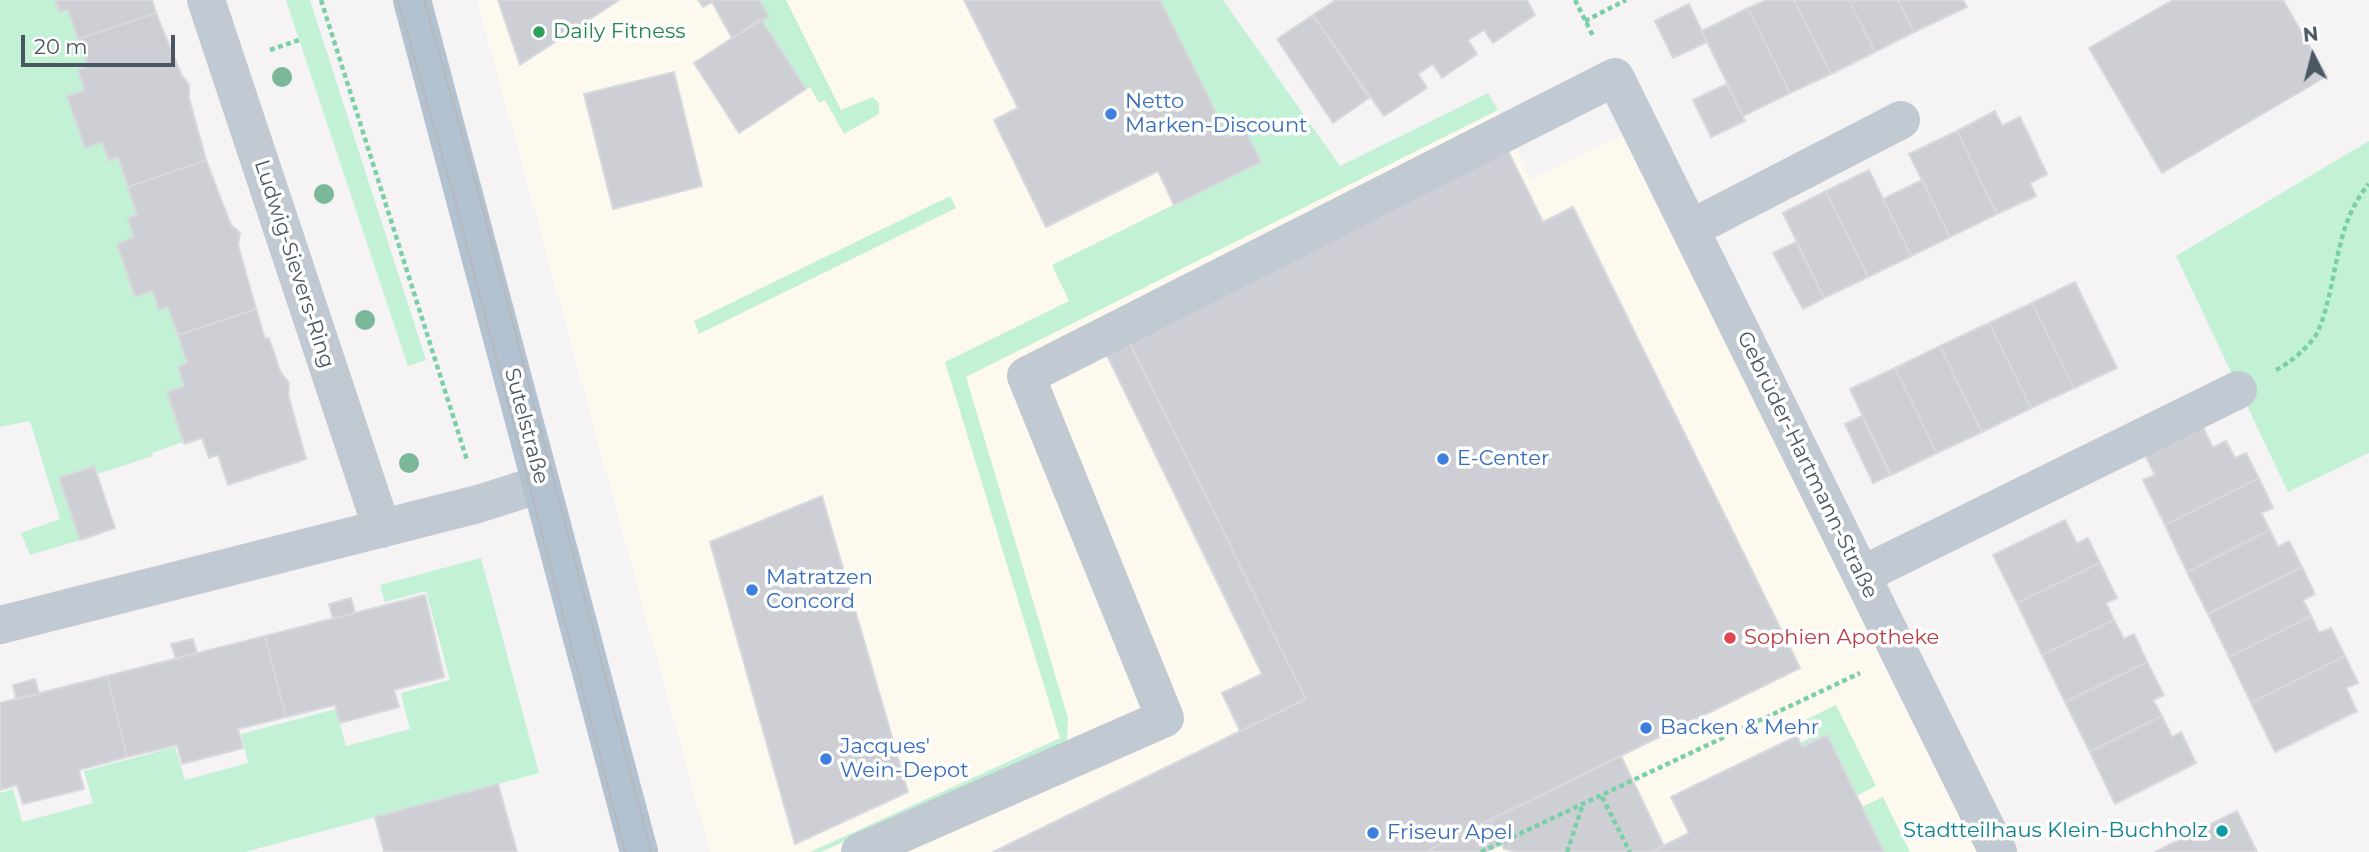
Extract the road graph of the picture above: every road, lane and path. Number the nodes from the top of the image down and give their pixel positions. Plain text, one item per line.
1 (206, 0) edge
2 (321, 0) edge
3 (411, 0) edge
4 (1626, 0) edge
5 (1586, 21) dead end
6 (1901, 120) dead end
7 (2369, 184) edge
8 (1690, 229) junction
9 (2238, 390) joint
10 (541, 484) junction
11 (478, 504) junction
12 (382, 529) junction
13 (1862, 575) junction
14 (0, 625) edge
15 (1902, 653) junction
16 (1602, 797) junction
17 (1582, 806) junction
18 (639, 852) edge
19 (860, 852) edge
20 (1481, 852) edge
21 (1567, 852) edge
22 (1630, 852) edge
23 (1998, 852) edge

1 - 12 street, Ludwig-Sievers-Ring
2 - 11 path
3 - 10 main road, Sutelstraße
4 - 5 path
6 - 8 street
7 - 9 path
8 - 13 street, Gebrüder-Hartmann-Straße
8 - 19 street, Gebrüder-Hartmann-Straße
9 - 13 street
10 - 11 street
10 - 18 main road, Sutelstraße
11 - 12 street
12 - 14 street
13 - 15 street, Gebrüder-Hartmann-Straße
15 - 16 path
15 - 23 street, Gebrüder-Hartmann-Straße
16 - 17 path
16 - 22 path
17 - 20 path
17 - 21 path

